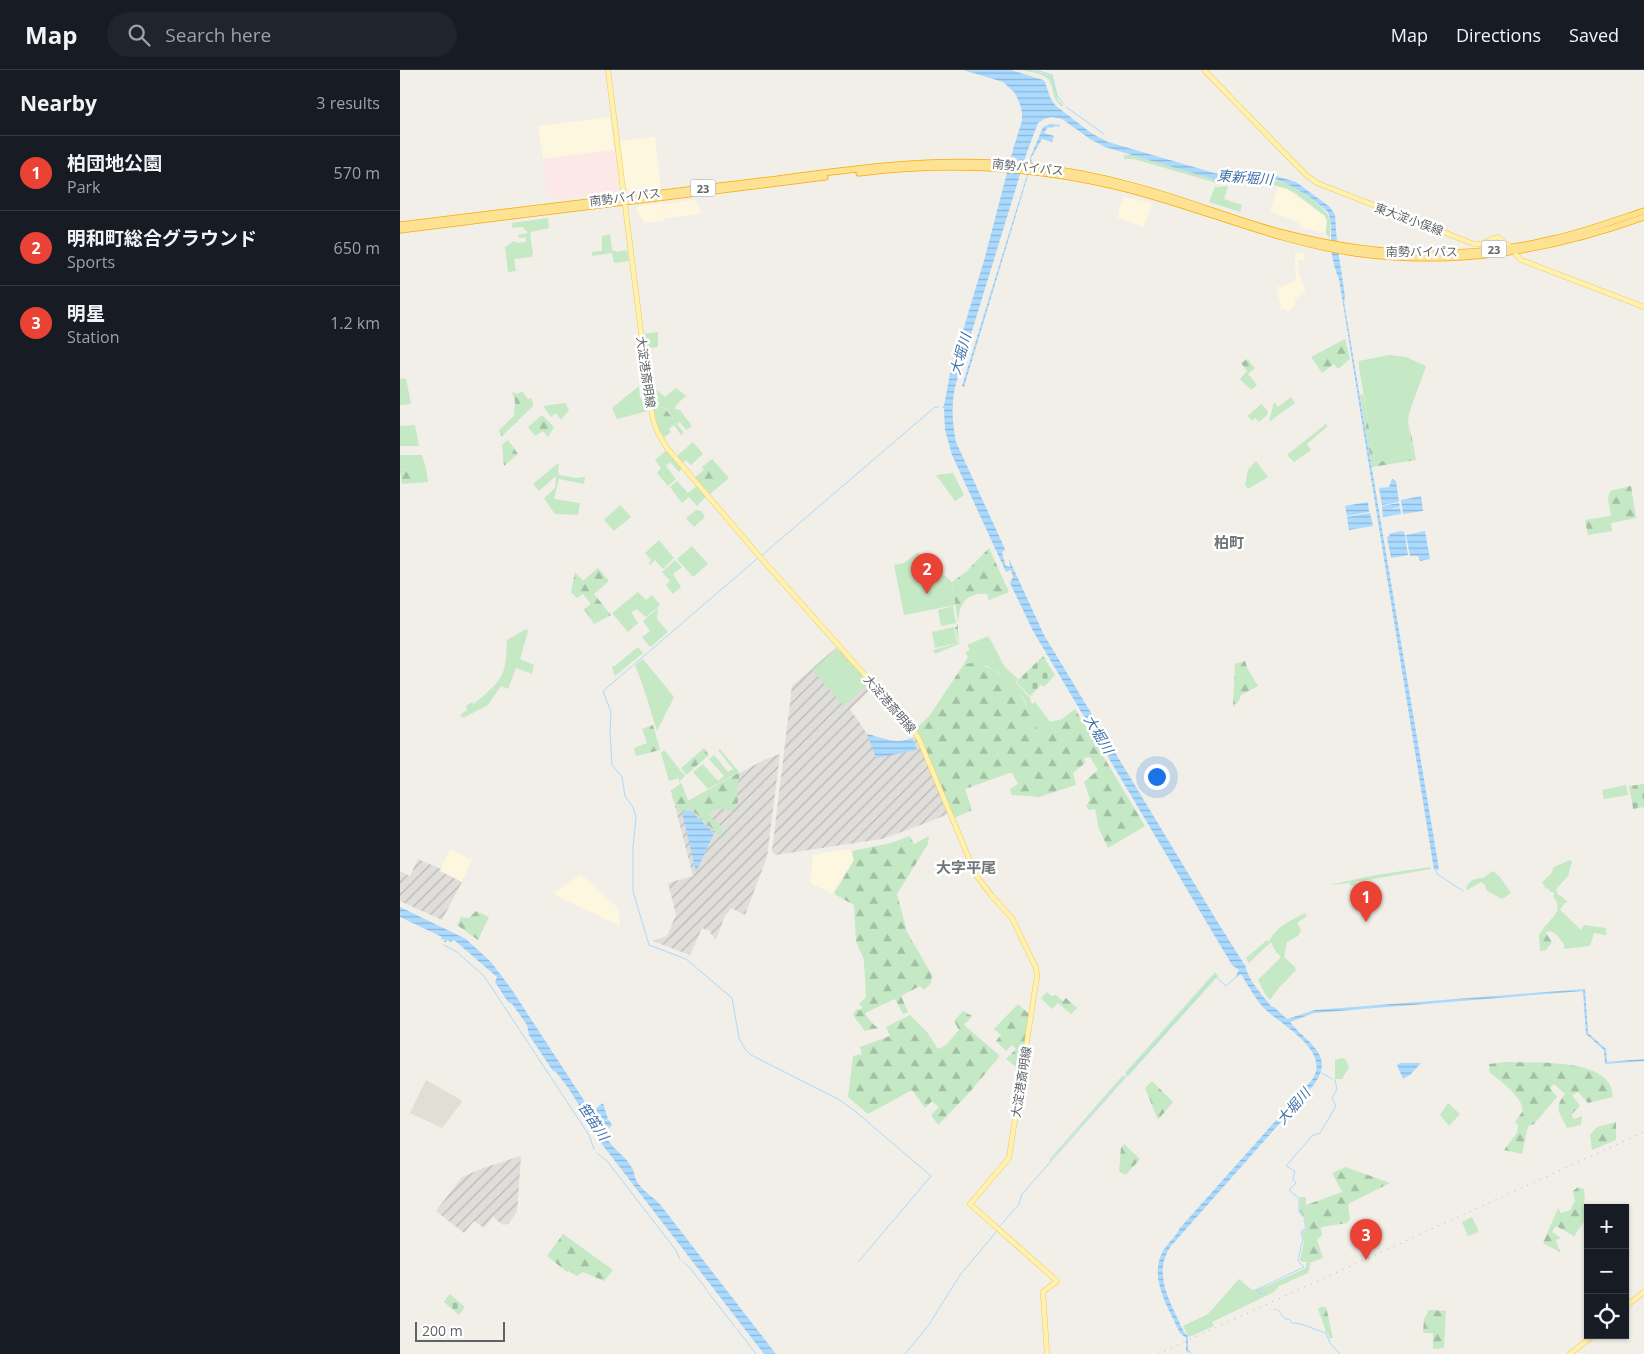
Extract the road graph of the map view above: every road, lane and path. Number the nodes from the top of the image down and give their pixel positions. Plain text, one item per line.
1 (608, 70) edge
2 (1204, 70) edge
3 (623, 200) junction
4 (1644, 211) edge
5 (1644, 217) edge
6 (400, 225) edge
7 (400, 230) edge
8 (1513, 250) junction
9 (1644, 307) edge
10 (1644, 1292) edge
11 (1629, 1304) edge
12 (1589, 1339) edge
13 (1048, 1354) edge
14 (1570, 1354) edge

1 - 3 main road, 大淀港斎明線
2 - 8 main road, 東大淀小俣線
3 - 6 highway, 南勢バイパス / 23
3 - 7 highway, 南勢バイパス / 23
3 - 8 highway, 南勢バイパス / 23
3 - 13 main road, 大淀港斎明線
4 - 8 highway, 南勢バイパス / 23
5 - 8 highway, 南勢バイパス / 23
8 - 9 main road, 東大淀小俣線
10 - 11 main road
12 - 14 main road

